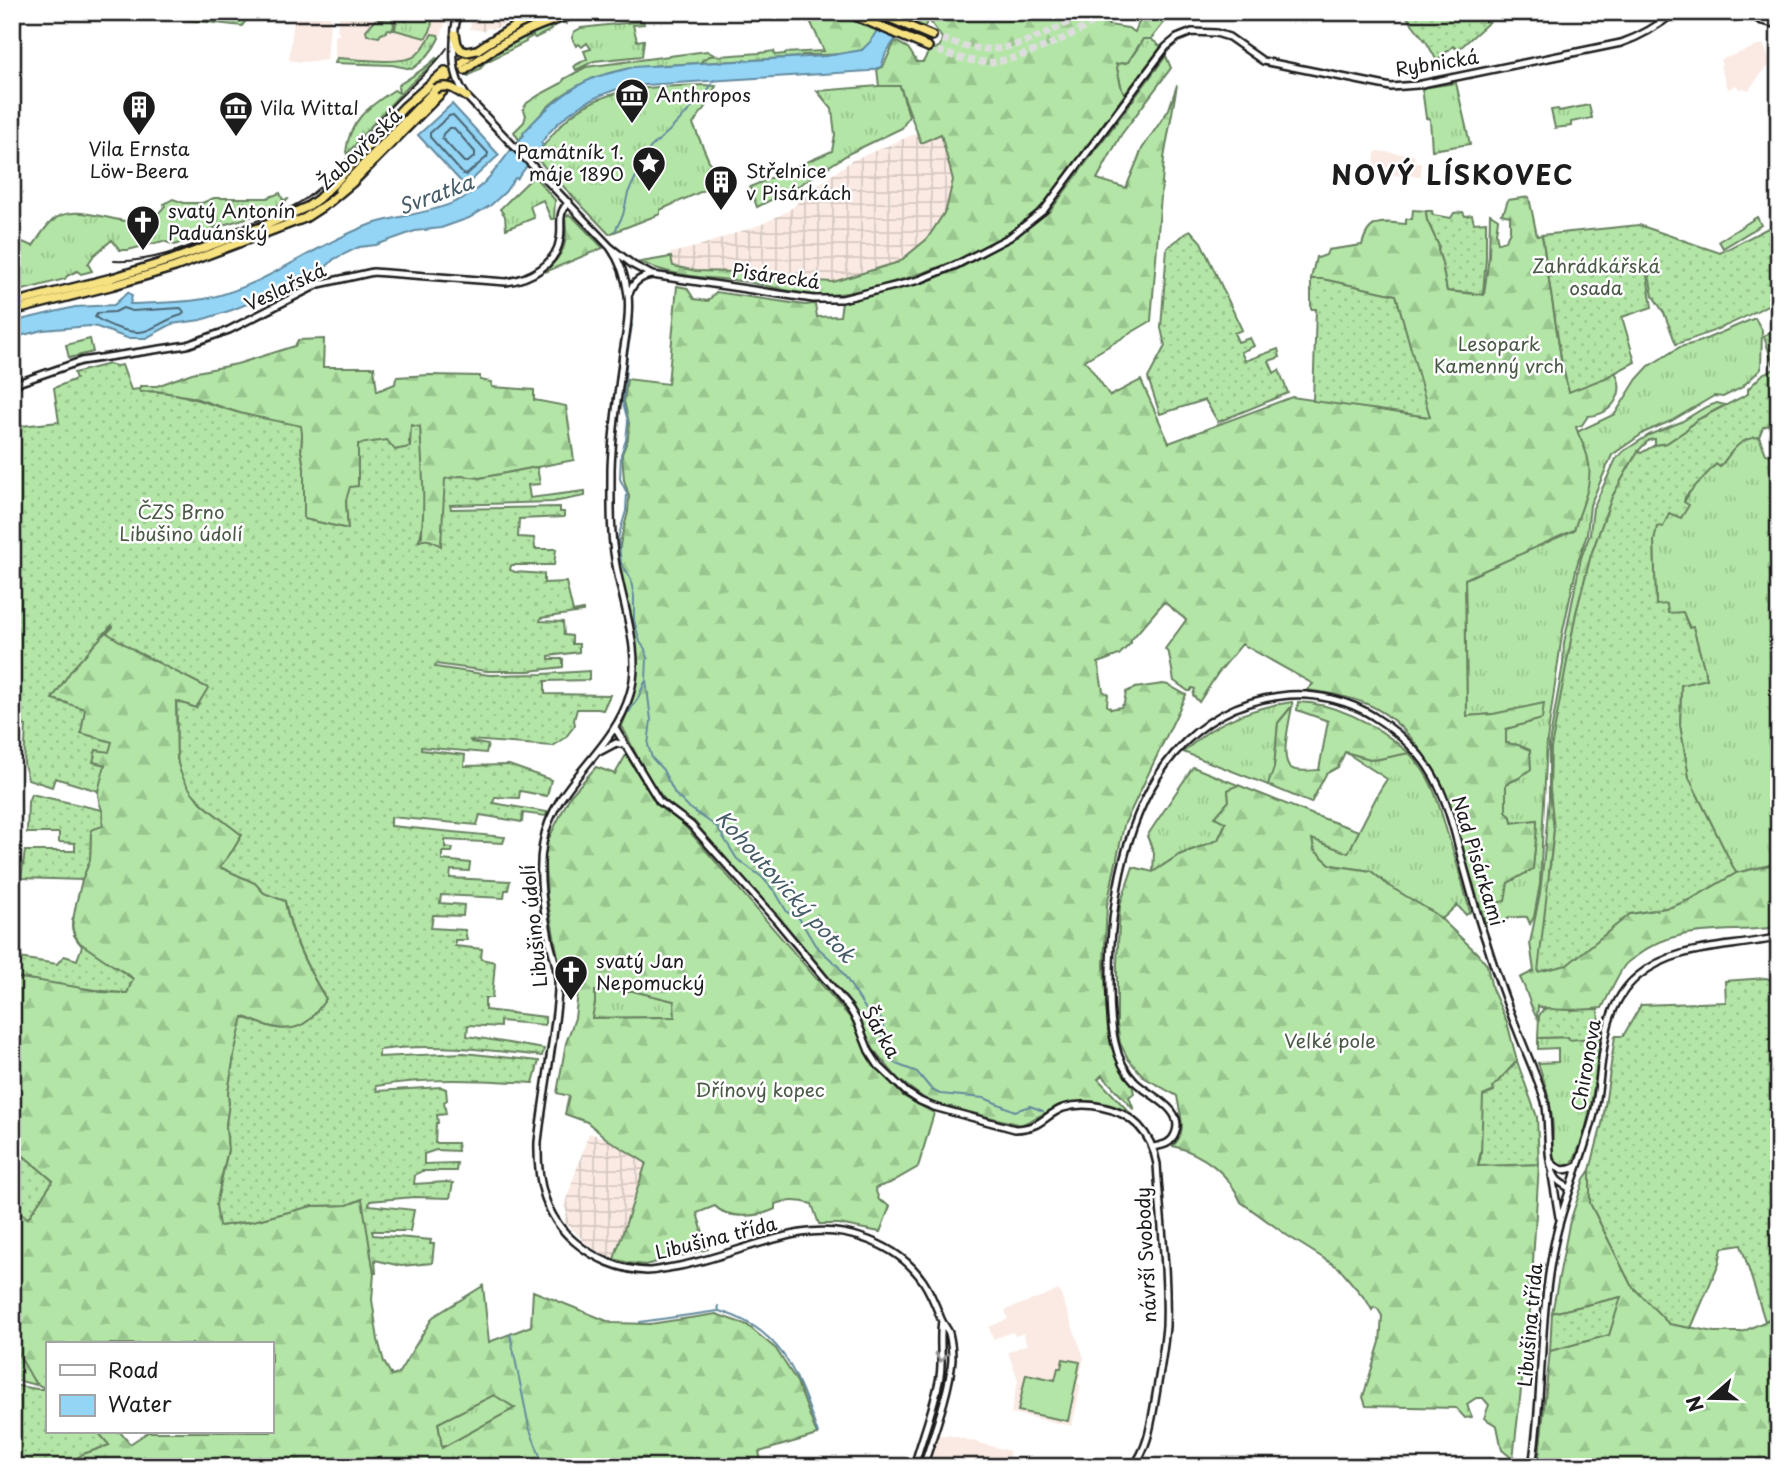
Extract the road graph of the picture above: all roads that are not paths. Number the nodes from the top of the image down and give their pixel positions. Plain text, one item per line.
1 (458, 12) edge
2 (545, 12) edge
3 (557, 12) edge
4 (586, 12) edge
5 (846, 12) edge
6 (1675, 12) edge
7 (1745, 12) edge
8 (1761, 12) edge
9 (877, 13) edge
10 (1779, 17) edge
11 (1779, 25) edge
12 (510, 29) junction
13 (455, 31) junction
14 (932, 36) tunnel mouth
15 (928, 47) tunnel mouth
16 (1166, 47) joint
17 (477, 50) junction
18 (454, 70) junction
19 (465, 70) tunnel mouth
20 (445, 71) tunnel mouth
21 (440, 90) junction
22 (470, 100) junction
23 (420, 105) junction
24 (337, 181) junction
25 (569, 202) junction
26 (312, 214) junction
27 (610, 247) junction
28 (652, 275) junction
29 (628, 297) junction
30 (21, 301) dead end
31 (12, 311) edge
32 (12, 385) edge
33 (615, 728) junction
34 (625, 745) junction
35 (598, 752) junction
36 (1779, 937) edge
37 (538, 1142) joint
38 (1153, 1147) junction
39 (1550, 1159) junction
40 (1577, 1166) junction
41 (1569, 1188) junction
42 (1559, 1223) junction
43 (942, 1321) junction
44 (914, 1467) edge
45 (923, 1467) edge
46 (1133, 1467) edge
47 (1532, 1467) edge

1 - 13 street
2 - 12 highway
3 - 12 highway
4 - 19 highway
5 - 15 highway
6 - 16 street, Rybnická
7 - 11 street
8 - 10 street
9 - 14 highway
12 - 17 highway
13 - 17 highway, bridge
13 - 18 street, bridge
16 - 28 street, Pisárecká
17 - 18 highway, bridge
18 - 21 highway, bridge
18 - 22 street, Pisárecká, bridge
20 - 24 highway, Žabovřeská
21 - 22 highway, bridge
21 - 23 highway
21 - 26 highway, Žabovřeská
22 - 25 street, Pisárecká
23 - 24 highway
23 - 26 highway
24 - 30 highway, Žabovřeská
25 - 27 street, Pisárecká
25 - 32 street, Veslařská
26 - 31 highway, Žabovřeská
27 - 28 street, Pisárecká
27 - 29 street, Libušino údolí
28 - 29 street
29 - 33 street, Libušino údolí
33 - 34 street, Šárka
33 - 35 street, Libušino údolí
34 - 35 street
34 - 38 street, Šárka
35 - 37 street, Libušino údolí
36 - 40 street, Chironova
37 - 43 street, Libušina třída
38 - 39 street, Nad Pisárkami
38 - 46 street, návrší Svobody
39 - 40 street
39 - 41 street, Nad Pisárkami
39 - 42 street
40 - 41 street, Chironova
41 - 42 street, Libušina třída
42 - 47 street, Libušina třída
43 -> 44 street, Libušina třída
43 - 45 street, Libušina třída

